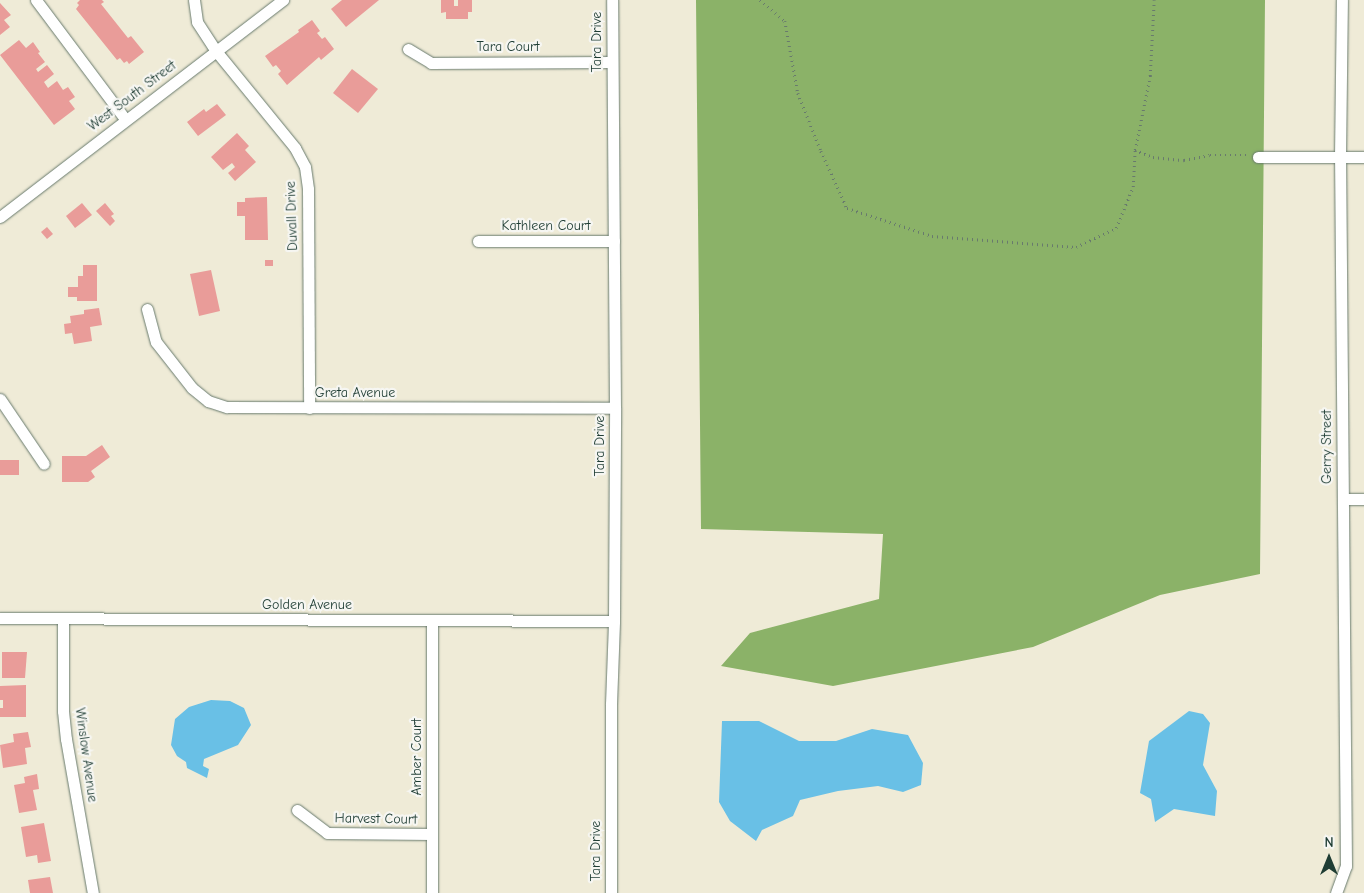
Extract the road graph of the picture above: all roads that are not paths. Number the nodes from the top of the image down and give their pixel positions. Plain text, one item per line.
1 (36, 0) edge
2 (194, 0) edge
3 (283, 0) edge
4 (612, 0) edge
5 (1342, 0) edge
6 (408, 49) dead end
7 (216, 51) junction
8 (612, 62) junction
9 (125, 119) junction
10 (1258, 157) road end
11 (1364, 157) edge
12 (1340, 158) junction
13 (0, 217) edge
14 (478, 241) dead end
15 (614, 241) junction
16 (148, 309) dead end
17 (0, 398) edge
18 (309, 408) junction
19 (615, 408) junction
20 (44, 464) dead end
21 (1343, 499) junction
22 (1364, 499) edge
23 (0, 618) edge
24 (64, 619) junction
25 (432, 621) junction
26 (614, 621) junction
27 (297, 810) dead end
28 (432, 834) junction
29 (93, 893) edge
30 (432, 893) edge
31 (611, 893) edge
32 (1336, 893) edge

1 - 9 street
2 - 7 street, Duvall Drive
3 - 7 street, West South Street
4 - 8 street, Tara Drive
5 - 12 street, Gerry Street
6 - 8 street, Tara Court
7 - 9 street, West South Street
7 - 18 street, Duvall Drive
8 - 15 street, Tara Drive
9 - 13 street, West South Street
10 - 12 street
11 - 12 street
12 - 21 street, Gerry Street
14 - 15 street, Kathleen Court
15 - 19 street, Tara Drive
16 - 18 street, Greta Avenue
17 - 20 street
18 - 19 street, Greta Avenue
19 - 26 street, Tara Drive
21 - 22 street
21 - 32 street, Gerry Street
23 - 24 street, Golden Avenue
24 - 25 street, Golden Avenue
24 - 29 street, Winslow Avenue
25 - 26 street, Golden Avenue
25 - 28 street, Amber Court
26 - 31 street, Tara Drive
27 - 28 street, Harvest Court
28 - 30 street, Amber Court

